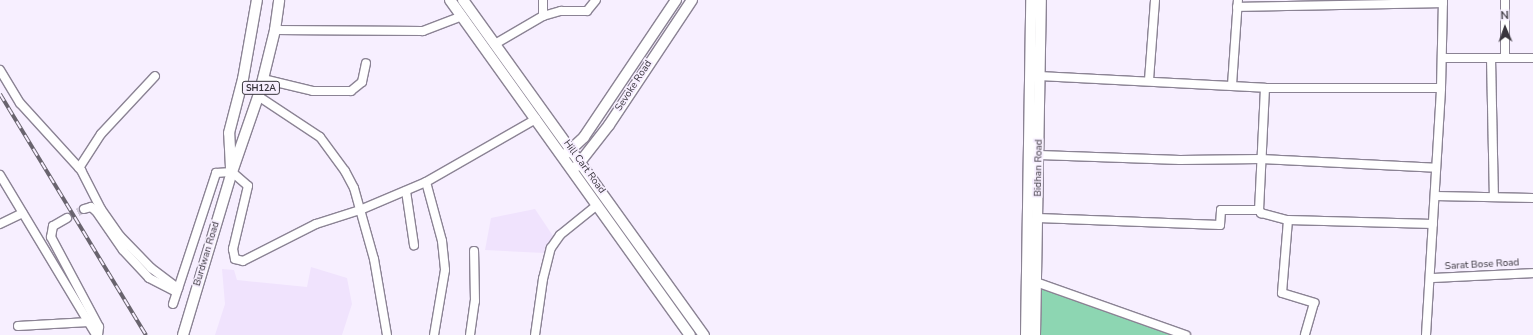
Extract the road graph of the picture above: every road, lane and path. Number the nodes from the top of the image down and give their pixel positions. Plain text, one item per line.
1 (257, 0) edge
2 (279, 0) edge
3 (450, 0) edge
4 (463, 0) edge
5 (543, 0) edge
6 (596, 0) edge
7 (676, 0) edge
8 (692, 0) edge
9 (1031, 0) edge
10 (1041, 0) edge
11 (1155, 0) edge
12 (1505, 0) edge
13 (1443, 2) edge
14 (1238, 3) edge
15 (462, 16) junction
16 (543, 16) junction
17 (662, 21) junction
18 (673, 28) junction
19 (275, 30) junction
20 (495, 44) junction
21 (1442, 58) junction
22 (1491, 58) junction
23 (1505, 58) junction
24 (1533, 58) edge
25 (366, 63) dead end
26 (0, 70) edge
27 (155, 76) dead end
28 (1040, 76) junction
29 (263, 79) junction
30 (1149, 80) junction
31 (1232, 85) junction
32 (1265, 88) junction
33 (1441, 88) junction
34 (258, 96) junction
35 (1034, 102) junction
36 (536, 119) junction
37 (572, 149) junction
38 (1039, 155) junction
39 (563, 156) junction
40 (1261, 159) junction
41 (581, 163) junction
42 (79, 168) junction
43 (1436, 168) junction
44 (572, 170) junction
45 (232, 172) junction
46 (0, 175) edge
47 (426, 182) junction
48 (406, 191) junction
49 (1435, 196) junction
50 (1494, 197) junction
51 (1533, 198) edge
52 (597, 204) junction
53 (84, 209) dead end
54 (360, 210) junction
55 (1259, 210) junction
56 (23, 213) junction
57 (67, 218) tunnel mouth
58 (1038, 218) junction
59 (1288, 220) junction
60 (0, 224) edge
61 (1433, 224) junction
62 (414, 245) dead end
63 (474, 251) dead end
64 (1533, 273) edge
65 (1432, 278) junction
66 (1031, 280) junction
67 (165, 284) junction
68 (177, 290) junction
69 (172, 304) dead end
70 (89, 322) junction
71 (18, 326) dead end
72 (97, 335) edge
73 (183, 335) edge
74 (387, 335) edge
75 (434, 335) edge
76 (470, 335) edge
77 (535, 335) edge
78 (690, 335) edge
79 (704, 335) edge
80 (1026, 335) edge
81 (1035, 335) edge
82 (1186, 335) edge
83 (1305, 335) edge
84 (1426, 335) edge

1 - 45 main road, Burdwan Road / SH12A
2 - 19 main road, Burdwan Road / SH12A
3 - 15 main road, Hill Cart Road
4 - 20 main road, Hill Cart Road
5 - 16 street
6 - 16 street
7 - 17 main road, Sevoke Road
8 - 18 main road, Sevoke Road
9 - 35 main road, Bidhan Road
10 - 28 main road, Bidhan Road
11 - 30 street
12 - 23 street
13 - 14 street
13 - 21 street
14 - 31 street
15 - 19 street
15 - 36 main road, Hill Cart Road
16 - 20 street
17 - 18 main road
17 - 37 main road, Sevoke Road
18 - 41 main road, Sevoke Road
19 - 29 main road, Burdwan Road / SH12A
20 - 37 main road, Hill Cart Road
21 - 22 street
21 - 33 street
22 - 23 street
22 - 50 street
23 - 24 street
25 - 29 street
26 - 42 street
27 - 42 street
28 - 30 street
28 - 35 main road, Bidhan Road
29 - 34 main road, Burdwan Road / SH12A
30 - 31 street
31 - 32 street
32 - 33 street
32 - 40 street
33 - 43 street
34 - 45 main road, Burdwan Road / SH12A
34 - 54 street
35 - 38 main road, Bidhan Road
35 - 66 main road, Bidhan Road
36 - 39 main road, Hill Cart Road
36 - 47 street
37 - 39 main road, Sevoke Road
37 - 41 main road, Hill Cart Road
38 - 40 street
38 - 58 main road, Bidhan Road
39 - 44 main road, Hill Cart Road
40 - 43 street
40 - 55 street
41 - 44 main road, Sevoke Road
41 - 79 main road, Hill Cart Road
42 - 67 street
43 - 49 street
44 - 52 main road, Hill Cart Road
45 - 54 street
45 - 68 street
45 - 73 main road, Burdwan Road / SH12A
46 - 56 street
47 - 48 street
47 - 75 street
48 - 54 street
48 - 62 street
49 - 50 street
49 - 61 street
50 - 51 street
52 - 77 street
52 - 78 main road, Hill Cart Road
53 - 67 street
54 - 74 street
55 - 58 street
55 - 59 street
56 - 60 street
56 - 70 street
57 - 72 street
58 - 66 main road, Bidhan Road
59 - 61 street
59 - 83 street
61 - 65 street
63 - 76 street
64 - 65 street, Sarat Bose Road
65 - 84 street
66 - 80 main road, Bidhan Road
66 - 81 main road, Bidhan Road
66 - 82 street
67 - 68 street
68 - 69 street
70 - 71 street
70 - 72 street

